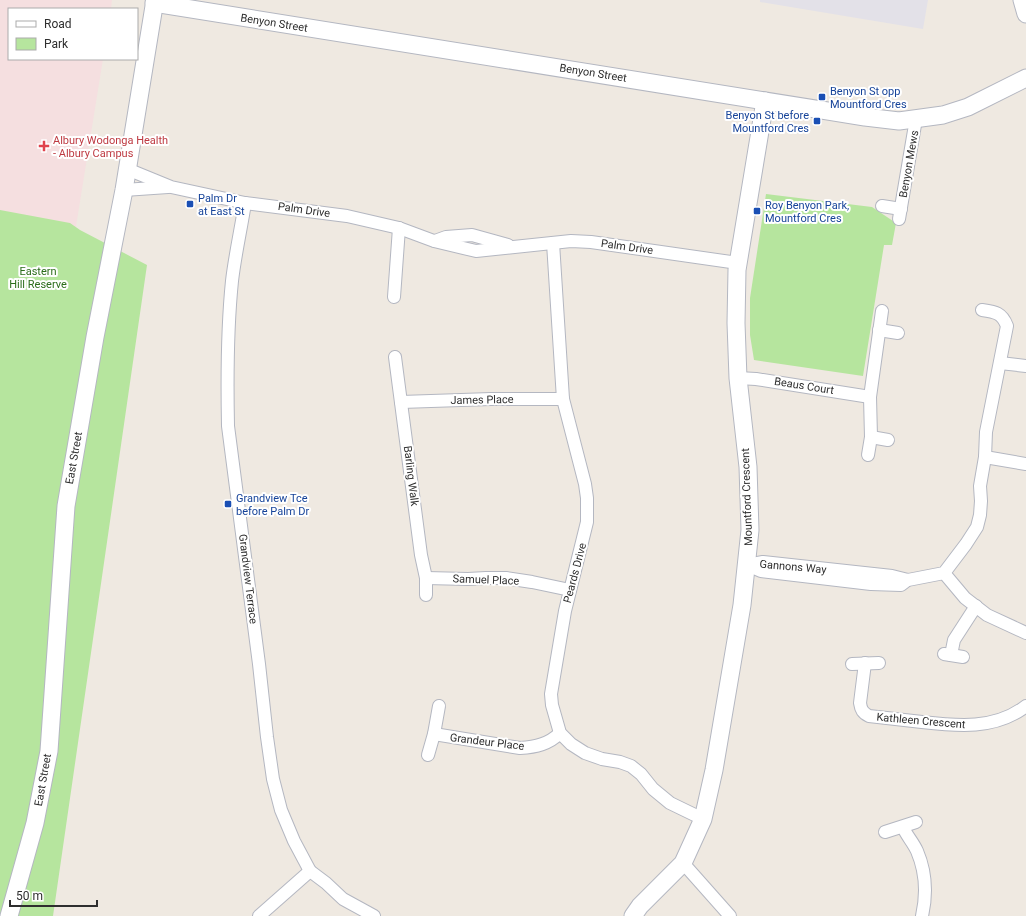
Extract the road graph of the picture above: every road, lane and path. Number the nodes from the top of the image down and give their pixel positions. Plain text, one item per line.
1 (1022, 0) edge
2 (154, 2) edge
3 (1026, 14) edge
4 (1026, 78) edge
5 (765, 101) junction
6 (916, 119) junction
7 (127, 169) junction
8 (171, 187) junction
9 (124, 190) junction
10 (245, 202) junction
11 (882, 206) dead end
12 (399, 228) junction
13 (553, 243) junction
14 (738, 263) junction
15 (394, 297) dead end
16 (982, 310) dead end
17 (882, 311) dead end
18 (879, 330) junction
19 (898, 333) dead end
20 (395, 357) dead end
21 (1000, 363) junction
22 (1026, 366) edge
23 (738, 378) junction
24 (870, 397) junction
25 (563, 399) junction
26 (401, 402) junction
27 (871, 437) junction
28 (888, 440) dead end
29 (868, 455) dead end
30 (986, 457) junction
31 (1026, 464) edge
32 (747, 565) junction
33 (944, 574) junction
34 (426, 578) junction
35 (570, 590) junction
36 (426, 595) dead end
37 (976, 606) junction
38 (1026, 633) edge
39 (963, 657) dead end
40 (865, 663) junction
41 (879, 663) dead end
42 (852, 664) dead end
43 (439, 706) dead end
44 (1026, 706) edge
45 (560, 732) junction
46 (434, 734) junction
47 (428, 755) dead end
48 (703, 819) junction
49 (916, 822) dead end
50 (903, 826) junction
51 (885, 832) dead end
52 (682, 863) junction
53 (310, 871) junction
54 (9, 916) edge
55 (259, 916) edge
56 (374, 916) edge
57 (633, 916) edge
58 (730, 916) edge
59 (922, 916) edge

1 - 3 street
2 - 5 street, Benyon Street
2 - 7 street, East Street
4 - 6 street, Benyon Street
5 - 6 street, Benyon Street
5 - 14 street, Mountford Crescent
6 - 11 street, Benyon Mews
7 - 8 street, Palm Drive
7 - 9 street, East Street
8 - 9 street, Palm Drive
8 - 10 street, Palm Drive
9 - 54 street, East Street
10 - 12 street, Palm Drive
10 - 53 street, Grandview Terrace
12 - 13 street, Palm Drive
12 - 15 street
13 - 14 street, Palm Drive
13 - 25 street, Peards Drive
14 - 23 street, Mountford Crescent
16 - 21 street
17 - 18 street
18 - 19 street
18 - 24 street
20 - 26 street, Barling Walk
21 - 22 street
21 - 30 street
23 - 24 street, Beaus Court
23 - 32 street, Mountford Crescent
24 - 27 street
25 - 26 street, James Place
25 - 35 street, Peards Drive
26 - 34 street, Barling Walk
27 - 28 street
27 - 29 street
30 - 31 street
30 - 33 street
32 - 33 street, Gannons Way
32 - 48 street, Mountford Crescent
33 - 37 street
34 - 35 street, Samuel Place
34 - 36 street, Barling Walk
35 - 45 street, Peards Drive
37 - 38 street
37 - 39 street
40 - 41 street
40 - 42 street
40 - 44 street, Kathleen Crescent
43 - 46 street, Grandeur Place
45 - 46 street, Grandeur Place
45 - 48 street, Peards Drive
46 - 47 street, Grandeur Place
48 - 52 street, Mountford Crescent
49 - 50 street
50 - 51 street
50 - 59 street
52 - 57 street, Mountford Crescent
52 - 58 street
53 - 55 street
53 - 56 street, Grandview Terrace

